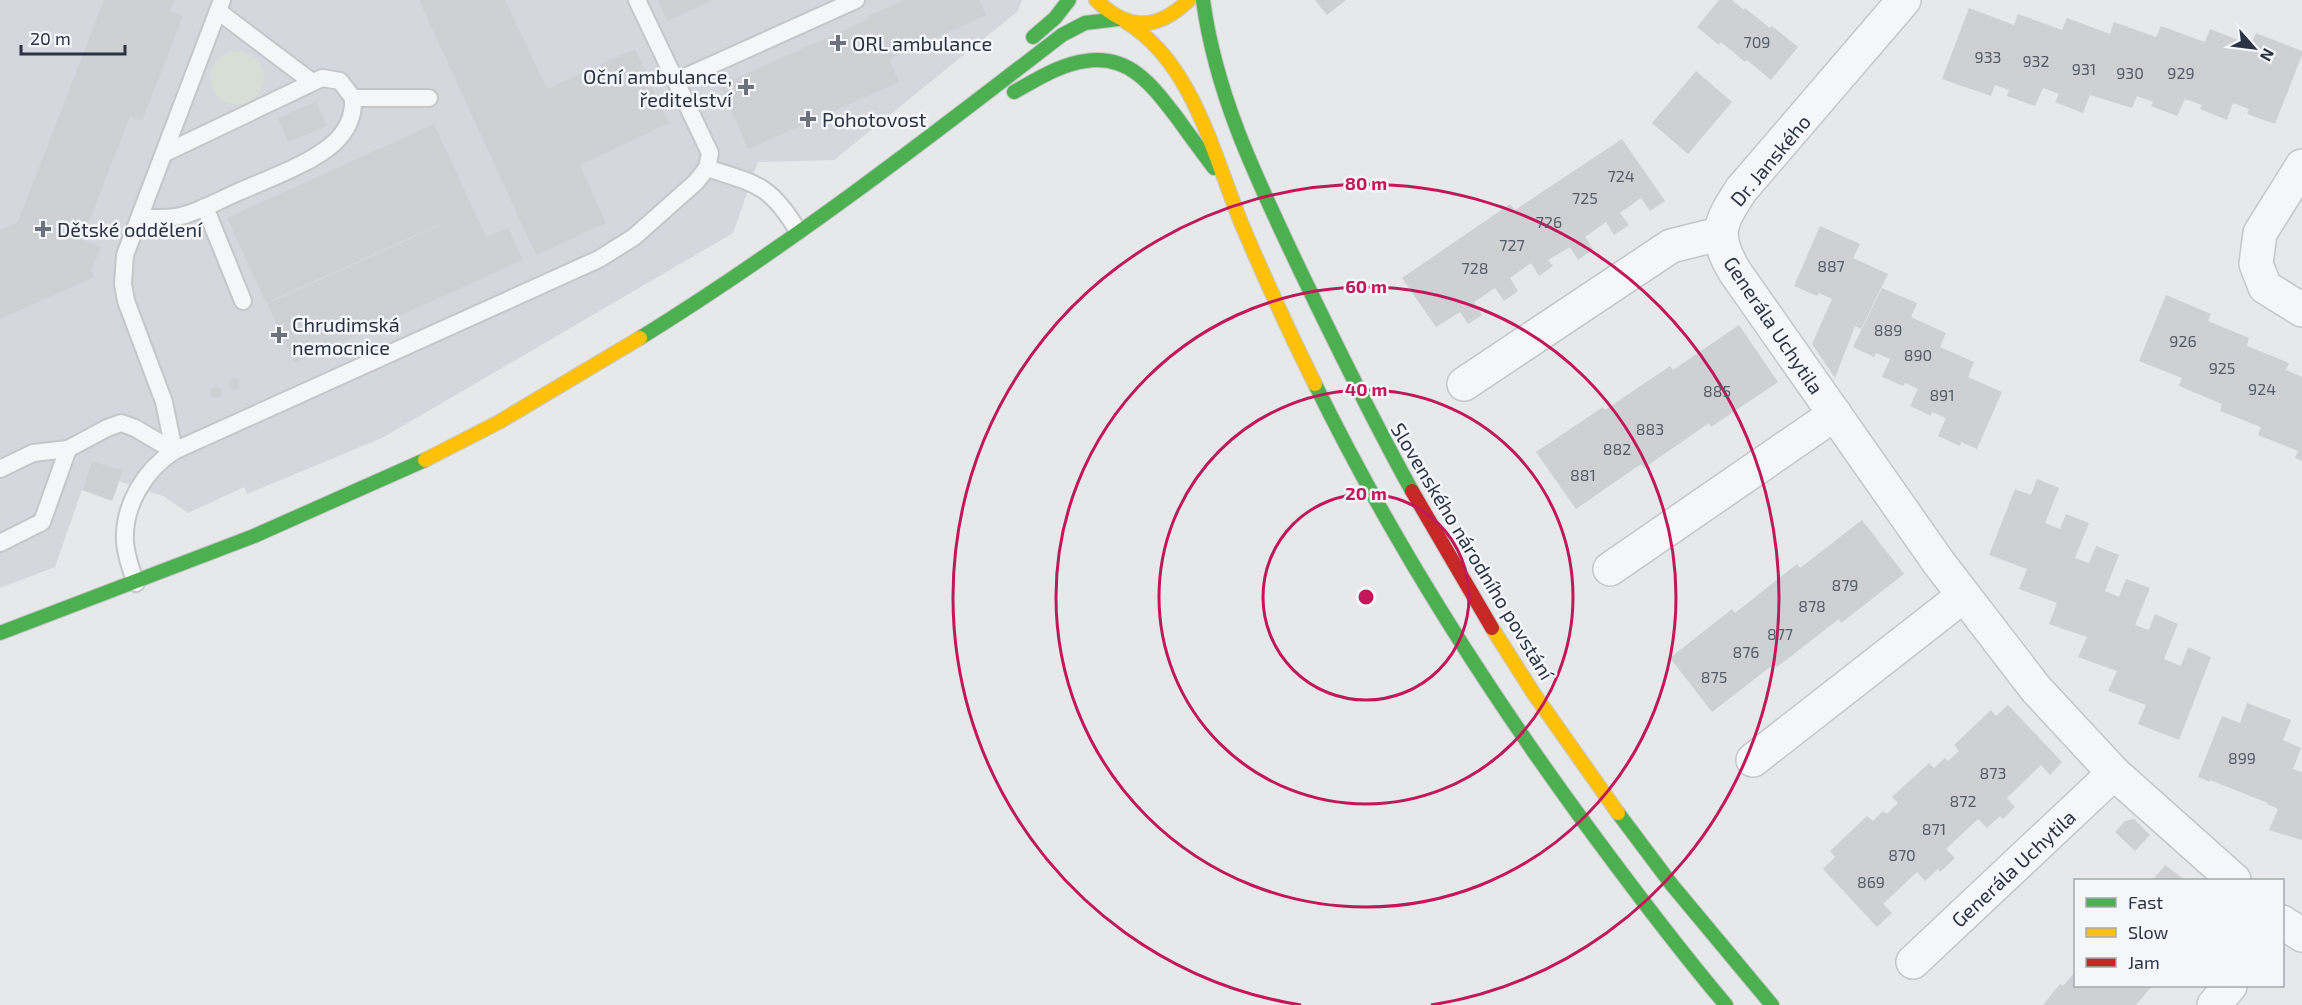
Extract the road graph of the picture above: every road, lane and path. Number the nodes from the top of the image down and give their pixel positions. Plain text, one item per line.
1 (637, 0) edge
2 (856, 0) edge
3 (1069, 0) edge
4 (1096, 0) edge
5 (1189, 0) edge
6 (1203, 0) edge
7 (1904, 0) edge
8 (220, 6) edge
9 (1122, 20) junction
10 (1020, 48) dead end
11 (1003, 63) dead end
12 (676, 81) junction
13 (312, 82) junction
14 (353, 98) junction
15 (429, 98) dead end
16 (925, 140) junction
17 (165, 153) junction
18 (2302, 166) edge
19 (707, 168) junction
20 (1225, 182) junction
21 (844, 198) junction
22 (205, 207) junction
23 (140, 218) junction
24 (798, 231) junction
25 (1719, 234) junction
26 (243, 301) dead end
27 (2302, 310) edge
28 (1464, 384) dead end
29 (1835, 414) junction
30 (68, 449) junction
31 (174, 451) junction
32 (0, 469) edge
33 (0, 543) edge
34 (1610, 569) dead end
35 (136, 583) junction
36 (1963, 596) junction
37 (0, 633) edge
38 (1753, 760) dead end
39 (2114, 773) junction
40 (2233, 879) edge
41 (2284, 923) edge
42 (2302, 935) edge
43 (1913, 962) dead end
44 (2229, 987) edge
45 (1767, 1003) edge
46 (1726, 1005) edge
47 (2214, 1005) edge

1 - 12 lane
2 - 12 lane
3 - 10 main road
4 - 9 main road
5 - 9 main road
6 - 45 main road, Slovenského národního povstání
7 - 25 street, Dr. Janského
8 - 13 lane
8 - 17 lane
9 - 16 main road
9 - 20 main road
11 - 21 main road
12 - 19 lane
13 - 14 lane
13 - 17 lane
14 - 15 lane
14 - 22 lane
16 - 20 main road
16 - 21 main road
17 - 23 lane
18 - 27 street
19 - 24 lane
19 - 31 lane
20 - 46 main road
21 - 24 main road
22 - 23 lane
22 - 26 lane
23 - 31 lane
24 - 35 main road
25 - 28 street
25 - 29 street, Generála Uchytila
29 - 34 street, Generála Uchytila
29 - 36 street, Generála Uchytila
30 - 31 lane
30 - 32 lane
30 - 33 lane
31 - 35 lane
35 - 37 main road
36 - 38 street
36 - 39 street, Generála Uchytila
39 - 40 street, Generála Uchytila
39 - 43 street, Generála Uchytila
41 - 42 street
44 - 47 street

